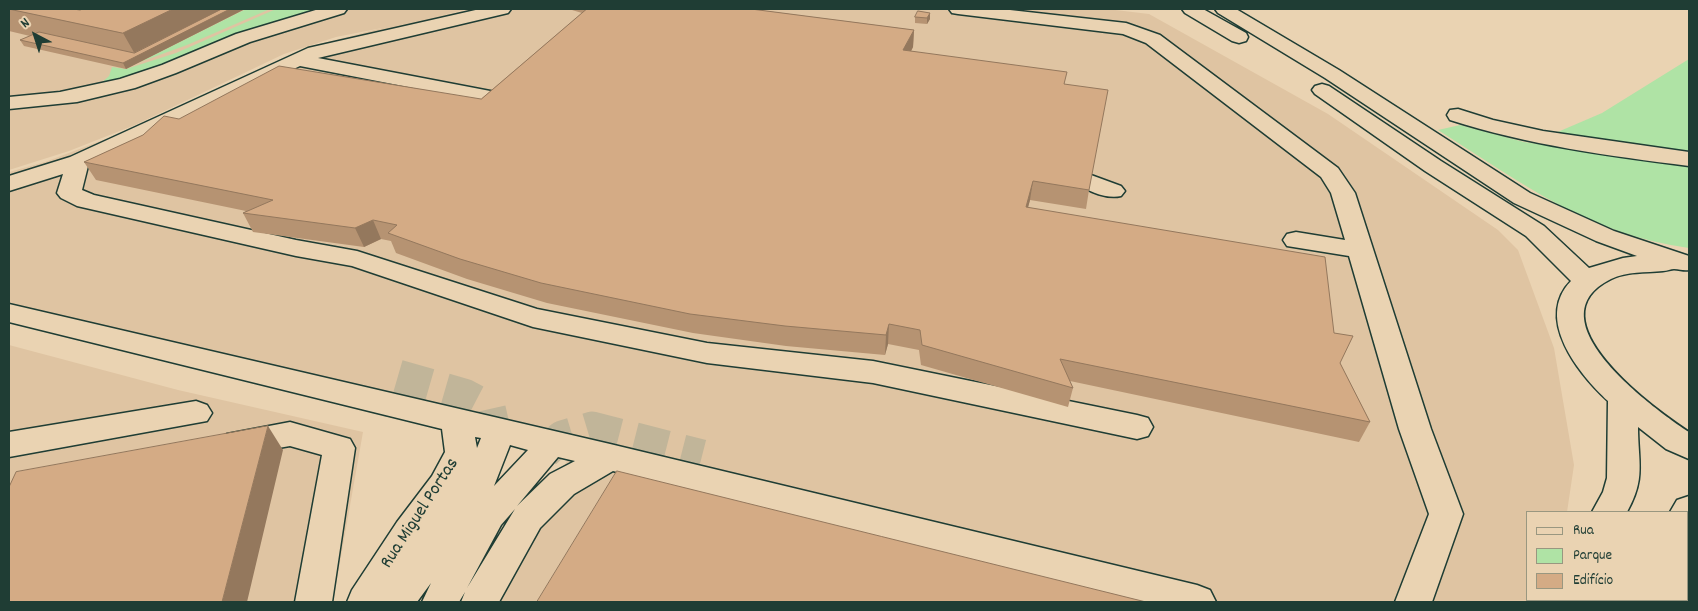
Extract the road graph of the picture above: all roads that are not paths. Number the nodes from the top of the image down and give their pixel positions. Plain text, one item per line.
1 (338, 9) edge
2 (502, 9) edge
3 (958, 9) edge
4 (1191, 9) edge
5 (1224, 9) edge
6 (296, 60) junction
7 (506, 100) edge
8 (9, 103) edge
9 (1458, 116) dead end
10 (1689, 159) edge
11 (78, 162) junction
12 (1091, 182) edge
13 (11, 185) edge
14 (1113, 191) dead end
15 (1296, 240) dead end
16 (1363, 259) junction
17 (1687, 264) edge
18 (1586, 280) junction
19 (9, 313) edge
20 (1623, 398) junction
21 (196, 413) dead end
22 (457, 420) junction
23 (1137, 427) dead end
24 (496, 439) tunnel mouth
25 (9, 445) edge
26 (1689, 447) edge
27 (212, 448) edge
28 (545, 452) tunnel mouth
29 (610, 457) junction
30 (1610, 511) edge
31 (314, 602) edge
32 (365, 602) edge
33 (396, 602) edge
34 (440, 602) edge
35 (479, 602) edge
36 (1197, 602) edge
37 (1414, 602) edge

1 - 8 main road
2 - 6 main road
3 - 16 main road
4 - 18 main road
5 - 17 main road
6 - 7 main road
6 - 11 main road
9 - 10 main road
11 - 13 main road
11 - 23 main road
12 - 14 main road
15 - 16 main road
16 - 37 main road
17 - 18 main road
18 - 20 main road
19 - 22 main road
20 - 26 main road
20 - 30 main road
21 - 25 main road
22 - 29 main road
22 - 32 main road, Rua Miguel Portas
24 - 33 main road
27 - 31 main road
28 - 34 main road
29 - 35 main road
29 - 36 main road

